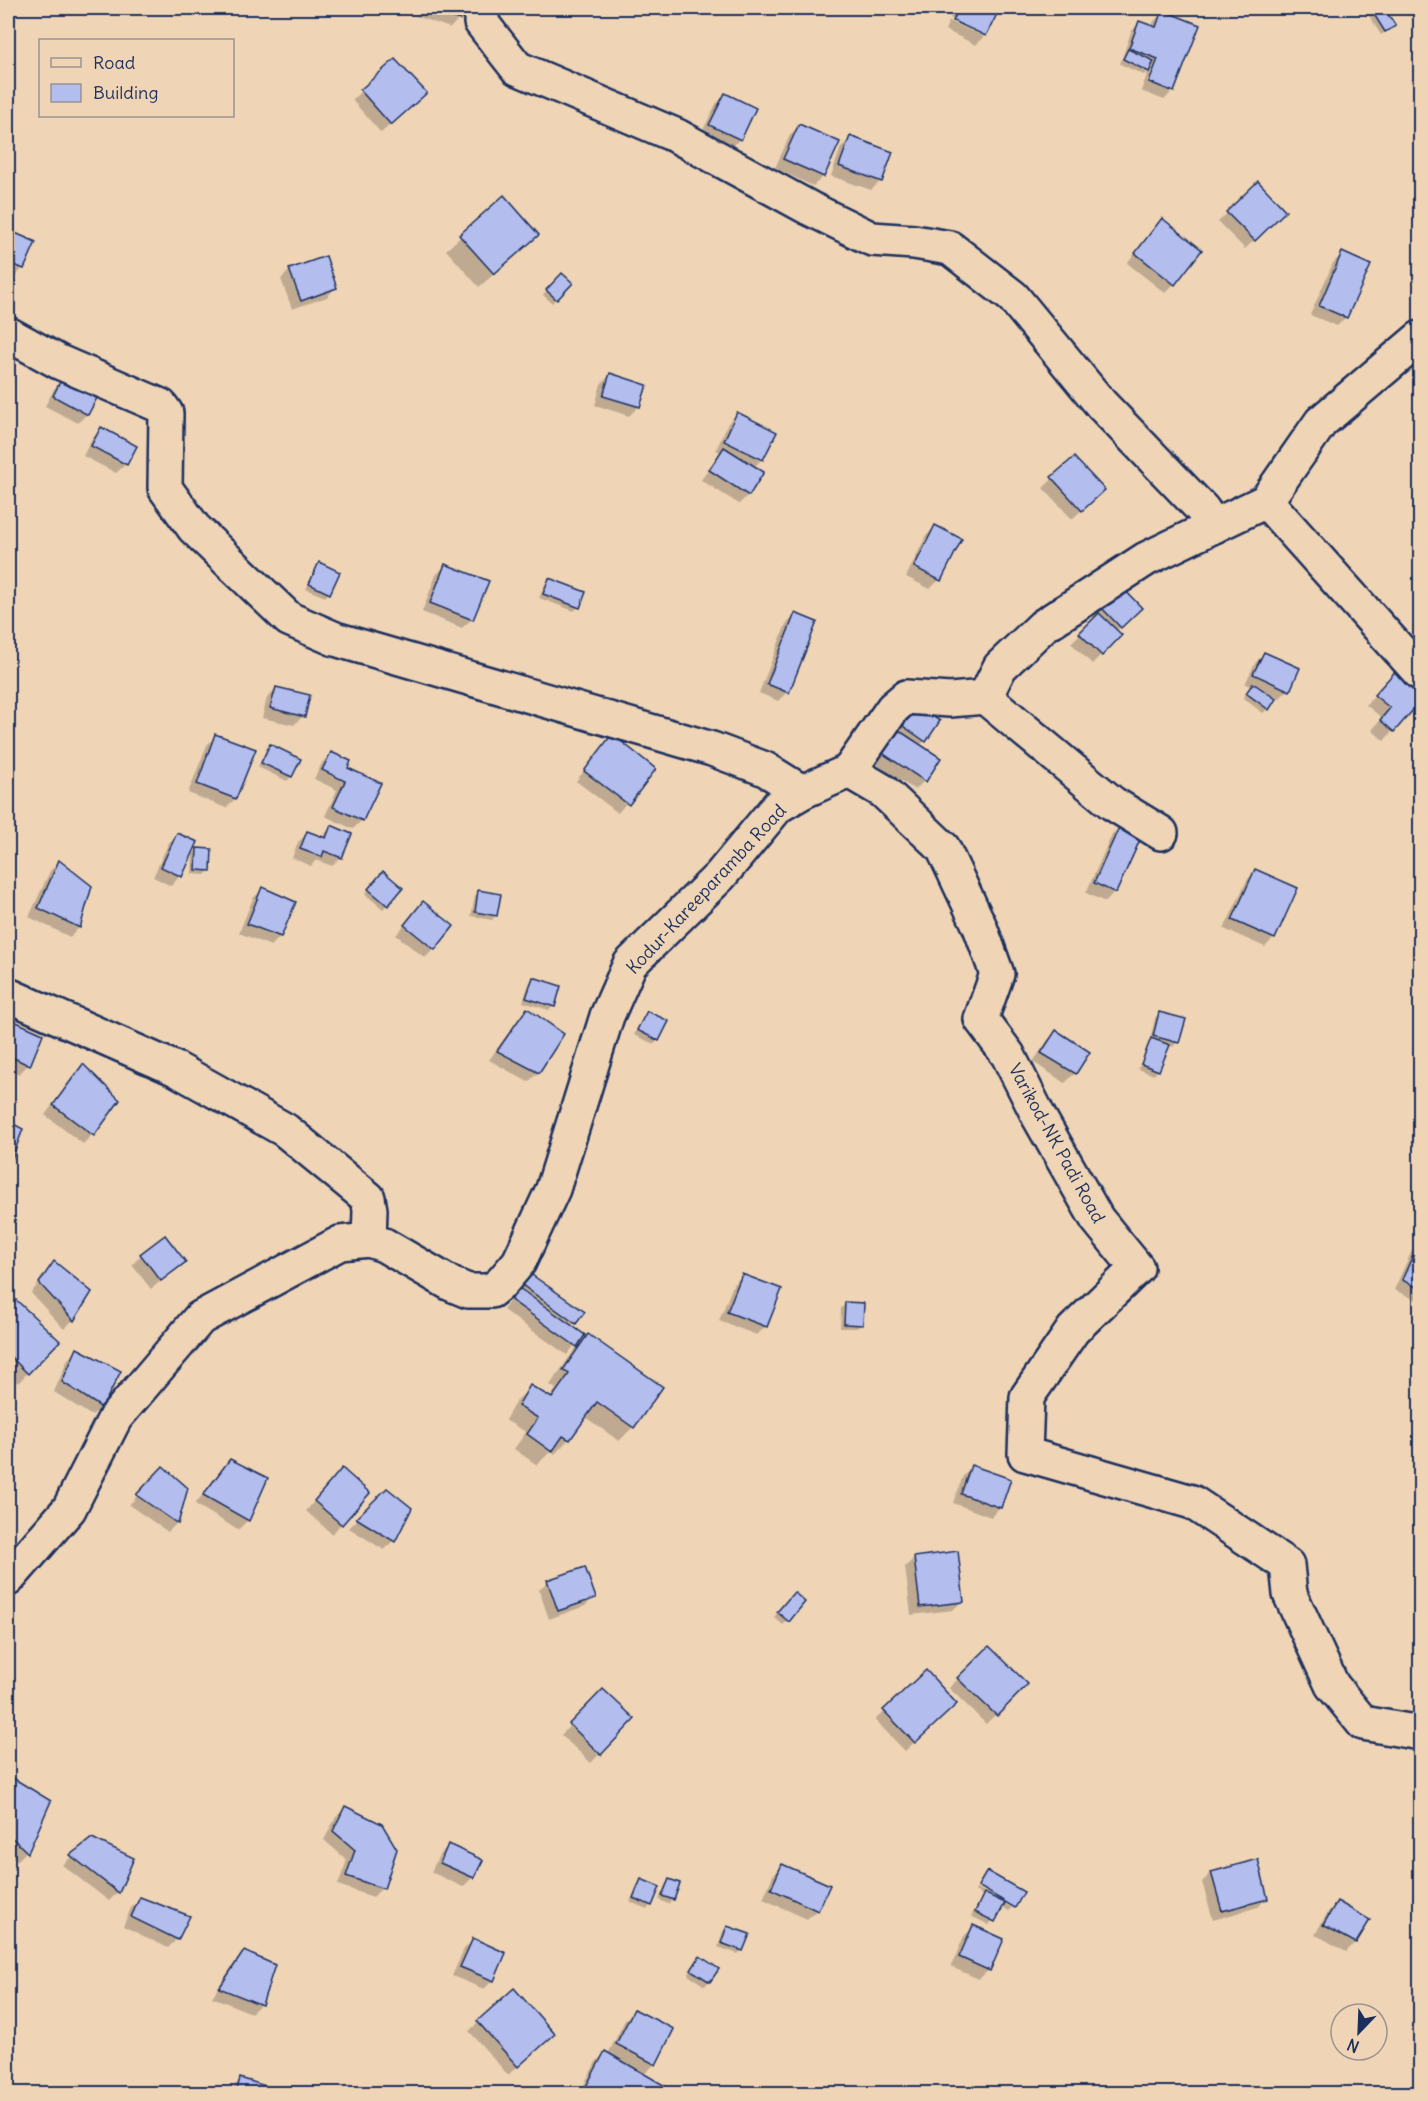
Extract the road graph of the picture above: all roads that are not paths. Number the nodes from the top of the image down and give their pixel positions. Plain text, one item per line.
1 (483, 8) edge
2 (8, 334) edge
3 (1420, 338) edge
4 (1266, 501) junction
5 (1214, 526) junction
6 (1420, 673) edge
7 (985, 697) junction
8 (849, 771) junction
9 (802, 792) junction
10 (1161, 833) dead end
11 (8, 995) edge
12 (369, 1240) junction
13 (8, 1579) edge
14 (1420, 1732) edge

1 - 5 street
2 - 9 street, Kodur-Kareeparamba Road
3 - 4 street
4 - 5 street
4 - 6 street
5 - 7 street
7 - 8 street
7 - 10 street
8 - 9 street
8 - 14 street, Varikod-NK Padi Road
9 - 12 street, Kodur-Kareeparamba Road
11 - 12 street
12 - 13 street

